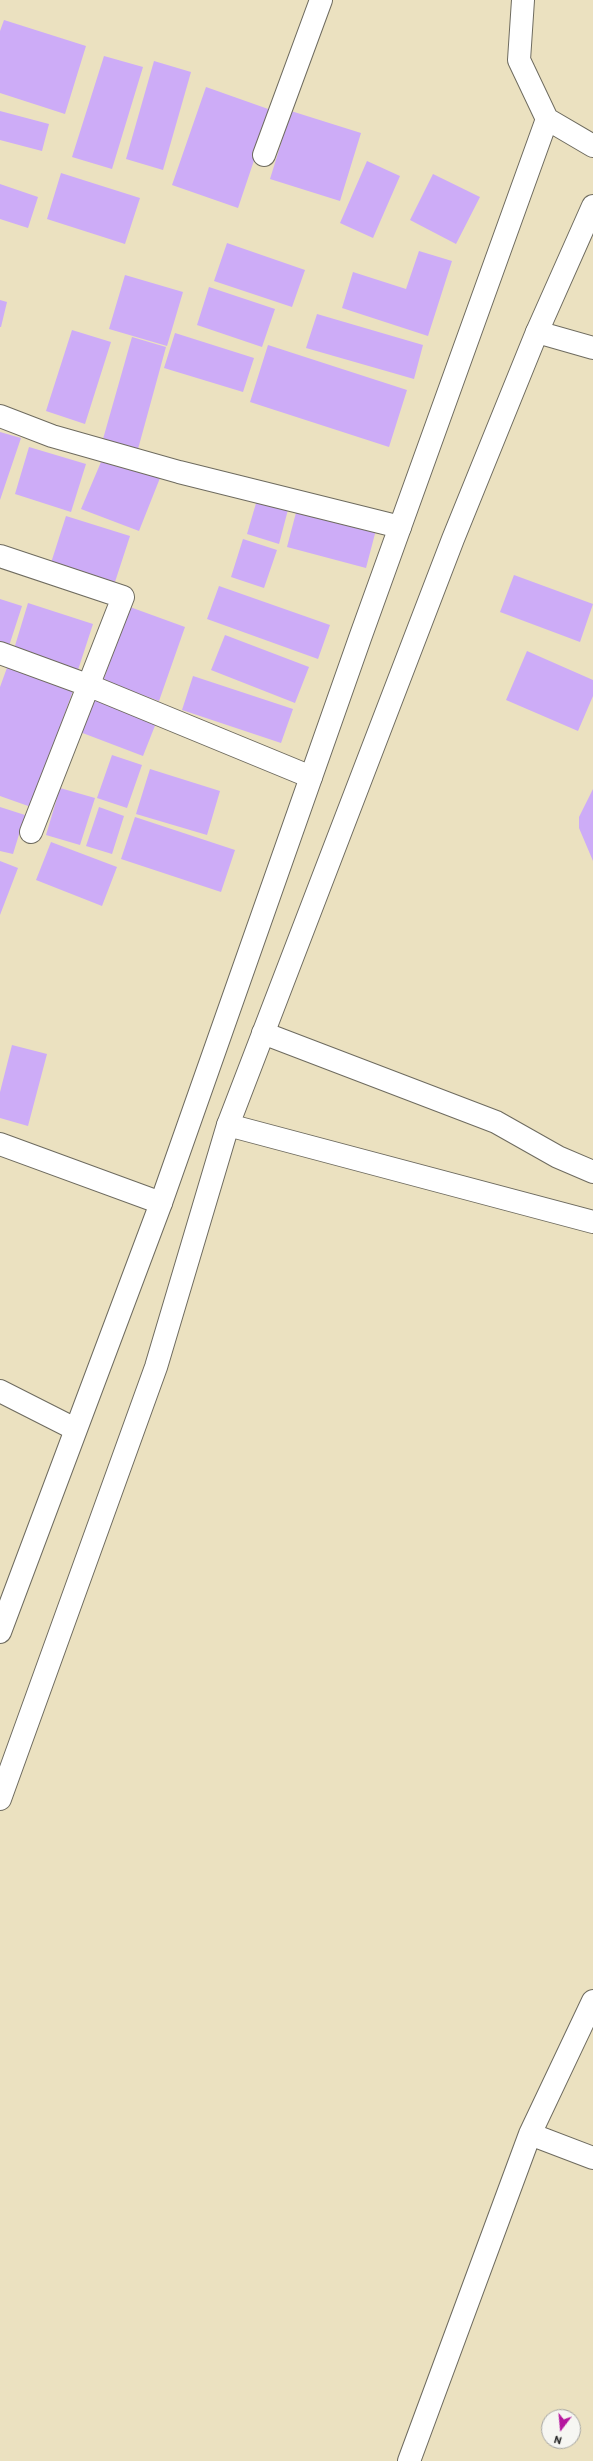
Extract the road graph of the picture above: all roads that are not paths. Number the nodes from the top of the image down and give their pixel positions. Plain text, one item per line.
1 (321, 0) edge
2 (523, 0) edge
3 (547, 118) junction
4 (593, 146) edge
5 (264, 155) dead end
6 (593, 206) edge
7 (537, 332) junction
8 (593, 348) edge
9 (0, 416) edge
10 (400, 526) junction
11 (0, 556) edge
12 (0, 653) edge
13 (90, 686) junction
14 (311, 777) junction
15 (31, 832) dead end
16 (263, 1033) junction
17 (228, 1125) junction
18 (0, 1144) edge
19 (593, 1172) edge
20 (161, 1203) junction
21 (593, 1222) edge
22 (0, 1391) edge
23 (76, 1429) junction
24 (0, 1632) edge
25 (0, 1799) edge
26 (593, 2001) edge
27 (530, 2134) junction
28 (593, 2158) edge
29 (409, 2461) edge

1 - 5 main road
2 - 3 main road
3 - 4 main road
3 - 10 main road
6 - 7 main road
7 - 8 main road
7 - 16 main road
9 - 10 main road
10 - 14 main road
11 - 13 main road
12 - 13 main road
13 - 14 main road
13 - 15 main road
14 - 20 main road
16 - 17 main road
16 - 19 main road
17 - 21 main road
17 - 25 main road
18 - 20 main road
20 - 23 main road
22 - 23 main road
23 - 24 main road
26 - 27 main road
27 - 28 main road
27 - 29 main road

